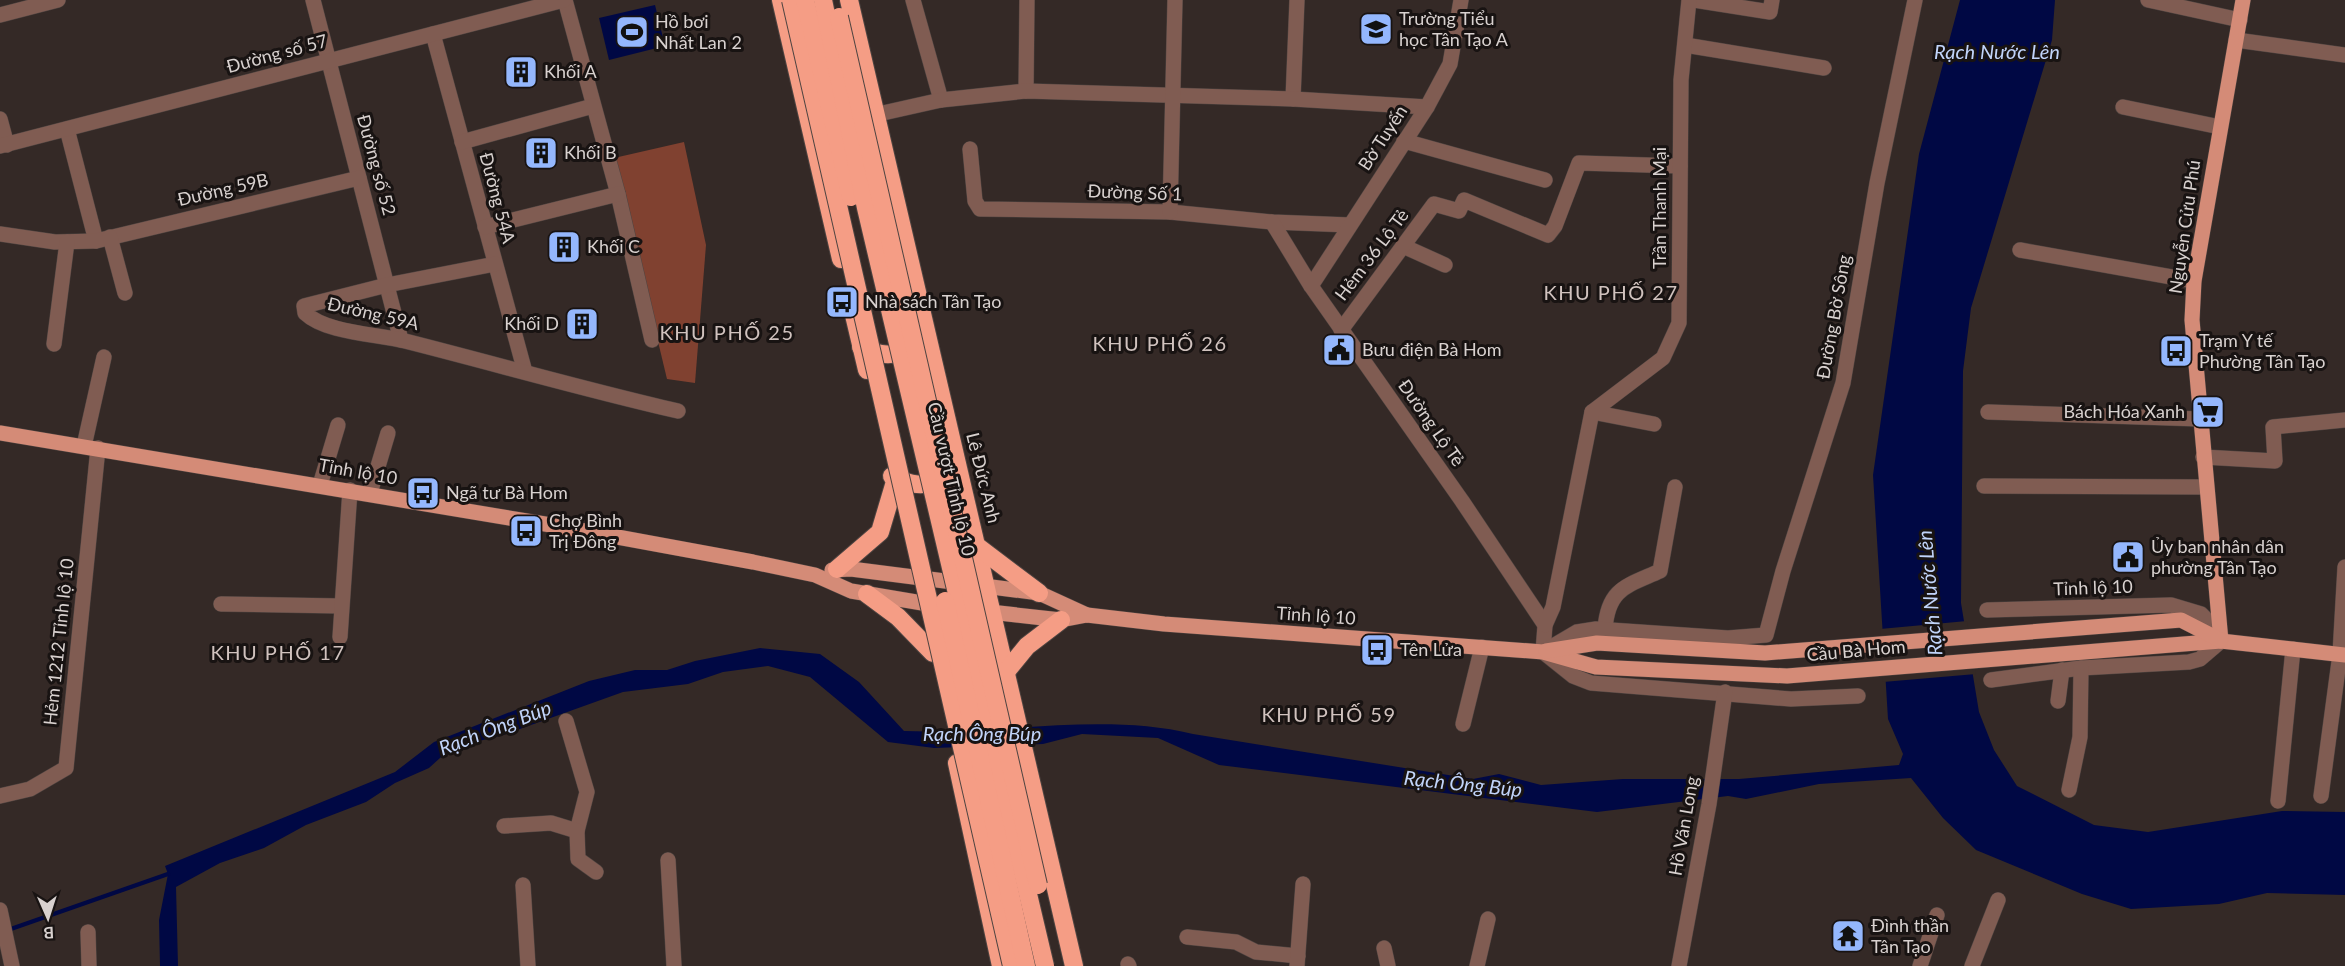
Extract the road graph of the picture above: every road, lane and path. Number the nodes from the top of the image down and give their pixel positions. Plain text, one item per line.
1 (58, 0) edge
2 (313, 0) edge
3 (782, 0) edge
4 (790, 0) edge
5 (805, 0) edge
6 (823, 0) edge
7 (835, 0) edge
8 (849, 0) edge
9 (913, 0) edge
10 (1027, 0) edge
11 (1175, 0) edge
12 (1297, 0) edge
13 (1461, 0) edge
14 (1689, 0) edge
15 (1694, 0) edge
16 (1915, 0) edge
17 (2148, 0) edge
18 (2243, 0) edge
19 (559, 1) edge
20 (1771, 6) edge
21 (0, 15) edge
22 (2240, 21) junction
23 (433, 34) junction
24 (2236, 40) junction
25 (1685, 45) junction
26 (2345, 55) edge
27 (328, 61) junction
28 (1824, 68) dead end
29 (1026, 91) junction
30 (1172, 94) junction
31 (1293, 99) junction
32 (941, 100) junction
33 (593, 106) junction
34 (1427, 107) junction
35 (2123, 107) dead end
36 (874, 115) junction
37 (0, 119) edge
38 (2220, 127) junction
39 (67, 129) junction
40 (1404, 141) junction
41 (462, 142) junction
42 (3, 146) edge
43 (970, 149) dead end
44 (1680, 166) junction
45 (359, 178) junction
46 (1545, 180) dead end
47 (618, 194) junction
48 (1170, 212) junction
49 (1272, 222) junction
50 (1350, 225) junction
51 (485, 227) junction
52 (0, 234) edge
53 (103, 239) junction
54 (67, 242) junction
55 (1403, 246) junction
56 (2020, 250) dead end
57 (495, 264) junction
58 (1444, 265) dead end
59 (2194, 281) junction
60 (387, 285) junction
61 (1311, 286) junction
62 (126, 293) dead end
63 (1341, 330) junction
64 (926, 332) junction
65 (401, 340) junction
66 (652, 340) dead end
67 (54, 344) dead end
68 (861, 347) junction
69 (105, 357) dead end
70 (525, 372) junction
71 (678, 411) dead end
72 (1592, 412) junction
73 (1988, 412) dead end
74 (2200, 419) junction
75 (2345, 420) edge
76 (1654, 424) dead end
77 (338, 425) dead end
78 (0, 433) edge
79 (388, 433) dead end
80 (91, 447) junction
81 (2203, 457) junction
82 (958, 463) junction
83 (893, 480) junction
84 (320, 485) junction
85 (1984, 486) dead end
86 (1675, 487) dead end
87 (2206, 487) junction
88 (350, 490) junction
89 (370, 493) junction
90 (978, 547) junction
91 (2345, 567) edge
92 (837, 569) junction
93 (815, 575) junction
94 (916, 577) junction
95 (987, 587) junction
96 (867, 594) junction
97 (1039, 594) junction
98 (922, 603) junction
99 (221, 604) dead end
100 (341, 606) junction
101 (1987, 610) dead end
102 (992, 612) junction
103 (1087, 615) junction
104 (1060, 620) junction
105 (1545, 625) junction
106 (1605, 629) junction
107 (340, 637) dead end
108 (2221, 641) junction
109 (1597, 643) joint
110 (1482, 647) junction
111 (2293, 649) junction
112 (1543, 652) junction
113 (933, 653) junction
114 (2343, 655) edge
115 (1596, 668) joint
116 (2081, 668) junction
117 (2062, 670) junction
118 (1005, 673) junction
119 (1991, 680) dead end
120 (939, 681) junction
121 (1725, 692) junction
122 (1858, 696) dead end
123 (2058, 701) dead end
124 (566, 721) dead end
125 (1463, 724) dead end
126 (2069, 790) dead end
127 (0, 796) edge
128 (2321, 796) dead end
129 (2277, 801) dead end
130 (1039, 812) junction
131 (969, 819) junction
132 (504, 826) dead end
133 (577, 831) junction
134 (668, 860) dead end
135 (596, 872) dead end
136 (1303, 884) dead end
137 (523, 885) dead end
138 (1998, 900) dead end
139 (0, 912) edge
140 (1937, 915) dead end
141 (1488, 919) dead end
142 (88, 932) dead end
143 (1187, 937) dead end
144 (1384, 948) dead end
145 (1297, 961) edge
146 (12, 966) edge
147 (89, 966) edge
148 (528, 966) edge
149 (674, 966) edge
150 (1001, 966) edge
151 (1012, 966) edge
152 (1026, 966) edge
153 (1045, 966) edge
154 (1057, 966) edge
155 (1074, 966) edge
156 (1388, 966) edge
157 (1477, 966) edge
158 (1679, 966) edge
159 (1920, 966) edge
160 (1972, 966) edge

1 - 21 street
2 - 27 street, Đường số 52
3 - 68 highway
4 - 151 highway, bridge
5 - 152 highway, Cầu vượt Tỉnh lộ 10, bridge
6 - 153 highway, Cầu vượt Tỉnh lộ 10, bridge
7 - 154 highway, Cầu vượt Tỉnh lộ 10, bridge
8 - 36 highway, Lê Đức Anh
9 - 32 street
10 - 29 street
11 - 30 street
12 - 31 street
13 - 34 street, Bờ Tuyến
14 - 25 street, Trần Thanh Mại
15 - 20 street
16 - 106 street, Đường Bờ Sông
17 - 22 street
18 - 22 main road, Nguyễn Cửu Phú
19 - 23 street, Đường số 57
19 - 33 street
22 - 24 main road, Nguyễn Cửu Phú
23 - 27 street, Đường số 57
23 - 41 street, Đường 54A
24 - 26 street
24 - 38 main road, Nguyễn Cửu Phú
25 - 28 street
25 - 44 street, Trần Thanh Mại
27 - 39 street, Đường số 57
27 - 45 street, Đường số 52
29 - 30 street
29 - 32 street
30 - 31 street
30 - 48 street
31 - 34 street
32 - 36 street
33 - 41 street
33 - 47 street
34 - 40 street, Bờ Tuyến
35 - 38 street
36 - 64 highway, Lê Đức Anh
37 - 42 street
38 - 59 main road, Nguyễn Cửu Phú
39 - 42 street, Đường số 57
39 - 53 street
40 - 46 street
40 - 50 street, Bờ Tuyến
41 - 51 street, Đường 54A
43 - 48 street, Đường Số 1
44 - 55 street, Hẻm 36 Lộ Tẻ
44 - 72 street, Trần Thanh Mại
45 - 53 street, Đường 59B
45 - 60 street, Đường số 52
47 - 51 street
47 - 66 street
48 - 49 street, Đường Số 1
49 - 50 street, Đường Số 1
49 - 61 street, Đường Lộ Tẻ
50 - 61 street, Bờ Tuyến
51 - 57 street, Đường 54A
52 - 54 street, Đường 59B
53 - 54 street, Đường 59B
53 - 62 street
54 - 67 street
55 - 58 street
55 - 63 street, Hẻm 36 Lộ Tẻ
56 - 59 street
57 - 60 street, Đường 59A
57 - 70 street, Đường 54A
59 - 74 main road, Nguyễn Cửu Phú
60 - 65 street, Đường số 52
60 - 65 street, Đường 59A
61 - 63 street, Đường Lộ Tẻ
63 - 105 street, Đường Lộ Tẻ
64 - 68 highway
64 - 82 highway, Lê Đức Anh
65 - 70 street, Đường 59A
68 - 83 highway
69 - 80 street
70 - 71 street, Đường 59A
72 - 76 street
72 - 105 street
73 - 74 street
74 - 81 main road, Nguyễn Cửu Phú
75 - 81 street
77 - 84 street
78 - 80 main road, Tỉnh lộ 10
79 - 89 street
80 - 84 main road, Tỉnh lộ 10
80 - 127 street, Hẻm 1212 Tỉnh lộ 10
81 - 87 main road, Nguyễn Cửu Phú
82 - 83 highway
82 - 90 highway, Lê Đức Anh
83 - 92 highway
83 - 94 highway
84 - 88 main road, Tỉnh lộ 10
85 - 87 street
86 - 106 street
87 - 108 main road, Nguyễn Cửu Phú
88 - 89 main road, Tỉnh lộ 10
88 - 100 street
89 - 93 main road, Tỉnh lộ 10
90 - 95 highway, Lê Đức Anh
90 - 97 highway
91 - 114 street
92 - 93 main road, Tỉnh lộ 10
92 - 94 main road, Tỉnh lộ 10
93 - 96 main road, Tỉnh lộ 10
94 - 95 main road, Tỉnh lộ 10
94 - 98 highway
95 - 97 main road, Tỉnh lộ 10
95 - 102 highway, Lê Đức Anh
96 - 98 main road, Tỉnh lộ 10
96 - 113 highway
97 - 103 main road, Tỉnh lộ 10
98 - 102 main road, Tỉnh lộ 10
98 - 113 highway
99 - 100 street
100 - 107 street
101 - 108 street, Tỉnh lộ 10
102 - 104 main road, Tỉnh lộ 10
102 - 118 highway, Lê Đức Anh
103 - 104 main road, Tỉnh lộ 10
103 - 110 main road, Tỉnh lộ 10
104 - 118 highway
105 - 112 street
106 - 112 street
108 - 109 main road, Cầu Bà Hom
108 - 111 main road
108 - 115 main road, Cầu Bà Hom
108 - 116 street
109 - 112 main road, Tỉnh lộ 10
110 - 112 main road, Tỉnh lộ 10
110 - 125 street
111 - 114 main road
111 - 129 street
112 - 115 main road, Tỉnh lộ 10
112 - 121 street
113 - 120 highway
114 - 128 street
116 - 117 street
116 - 126 street
117 - 119 street
117 - 123 street
118 - 120 highway
118 - 130 highway, Lê Đức Anh
120 - 131 highway
121 - 122 street
121 - 158 street, Hồ Văn Long
124 - 133 street
130 - 131 highway
130 - 155 highway, Lê Đức Anh
131 - 150 highway
132 - 133 street
133 - 135 street
134 - 149 street
136 - 145 street
137 - 148 street
138 - 160 street
139 - 146 street
140 - 159 street
141 - 157 street
142 - 147 street
143 - 145 street
144 - 156 street

